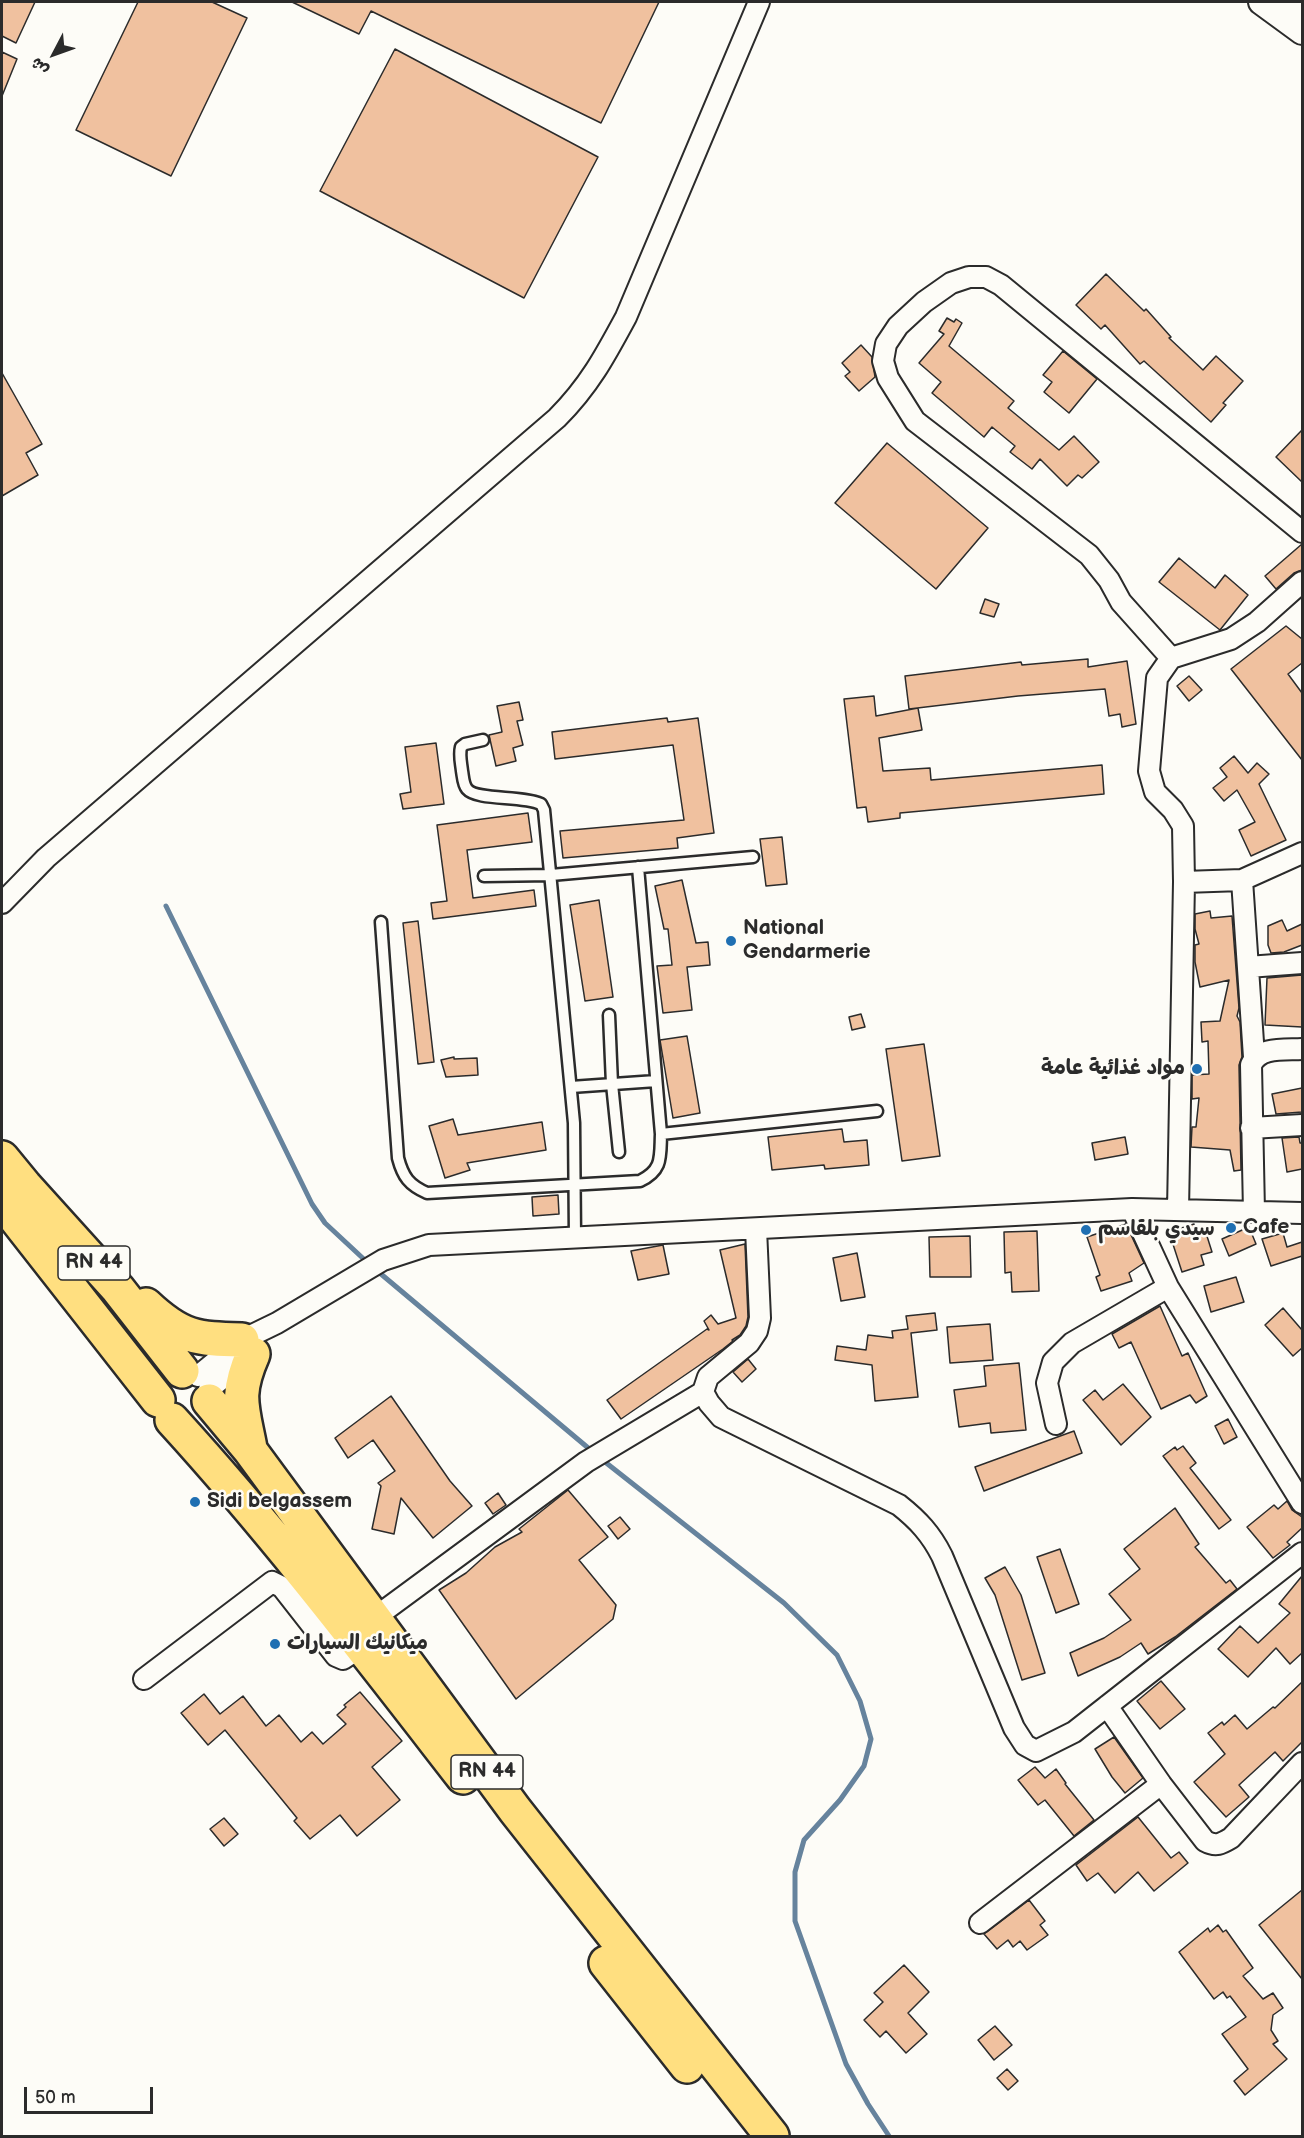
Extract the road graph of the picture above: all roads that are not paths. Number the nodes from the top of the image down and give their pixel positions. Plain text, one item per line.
1 (759, 2) edge
2 (1261, 2) edge
3 (1293, 2) edge
4 (1302, 9) edge
5 (1302, 32) edge
6 (1302, 532) edge
7 (1302, 582) edge
8 (1171, 658) junction
9 (483, 740) dead end
10 (1302, 852) edge
11 (753, 857) dead end
12 (638, 867) junction
13 (551, 874) junction
14 (484, 876) dead end
15 (1242, 880) junction
16 (1184, 882) junction
17 (2, 903) edge
18 (381, 922) dead end
19 (1302, 963) edge
20 (1248, 968) junction
21 (609, 1015) dead end
22 (1302, 1049) edge
23 (1254, 1057) junction
24 (656, 1081) junction
25 (612, 1084) junction
26 (571, 1087) junction
27 (877, 1111) dead end
28 (1302, 1125) edge
29 (1251, 1128) junction
30 (661, 1134) junction
31 (619, 1152) dead end
32 (2, 1158) edge
33 (574, 1185) junction
34 (2, 1201) edge
35 (1132, 1209) junction
36 (1178, 1210) junction
37 (1254, 1212) junction
38 (1302, 1213) edge
39 (756, 1229) junction
40 (574, 1238) junction
41 (1168, 1287) junction
42 (118, 1289) junction
43 (248, 1347) junction
44 (200, 1384) junction
45 (703, 1392) junction
46 (165, 1410) junction
47 (1056, 1424) dead end
48 (250, 1450) junction
49 (1302, 1503) edge
50 (1302, 1554) edge
51 (368, 1633) junction
52 (144, 1678) dead end
53 (1107, 1706) junction
54 (1302, 1762) edge
55 (1161, 1784) junction
56 (980, 1923) dead end
57 (743, 2136) edge
58 (772, 2136) edge

1 - 17 street
2 - 5 street
3 - 4 street
6 - 8 street
7 - 8 street
8 - 16 street
9 - 13 lane
10 - 15 street
11 - 12 lane
12 - 13 lane
12 - 24 lane
13 - 14 lane
13 - 26 lane
15 - 16 street
15 - 20 street
16 - 36 street
18 - 33 lane
19 - 20 street
20 - 23 street
21 - 25 lane
22 - 23 street
23 - 29 street
24 - 25 lane
24 - 30 lane
25 - 26 lane
25 - 31 lane
26 - 33 lane
27 - 30 lane
28 - 29 street
29 - 37 street
30 - 33 lane
32 - 42 highway, RN 44
33 - 40 lane
34 - 46 highway, RN 44
35 - 36 street
35 - 39 street
35 - 41 street
36 - 37 street
37 - 38 street
39 - 40 street
39 - 45 street
40 - 43 street
41 - 47 street
41 - 49 street
42 - 43 highway
42 - 44 highway, RN 44
43 - 44 street
43 - 48 highway
44 - 46 highway
44 - 46 highway
44 - 48 highway, RN 44
45 - 51 street
45 - 53 street
46 - 51 highway, RN 44
48 - 51 highway, RN 44
50 - 53 street
51 - 52 street
51 - 57 highway, RN 44
51 - 58 highway, RN 44
53 - 55 street
54 - 55 street
55 - 56 street

